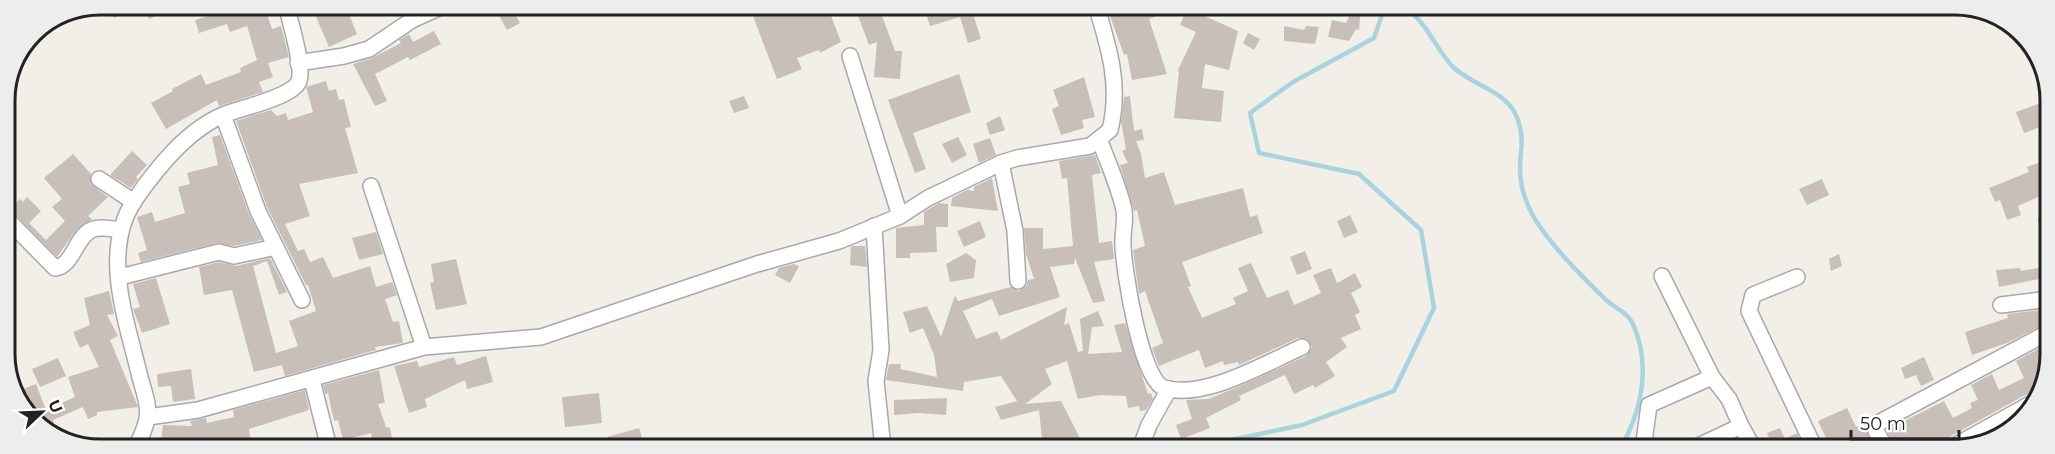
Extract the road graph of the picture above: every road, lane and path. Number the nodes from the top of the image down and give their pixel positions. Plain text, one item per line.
1 (288, 15) edge
2 (423, 15) edge
3 (1099, 15) edge
4 (850, 56) dead end
5 (298, 63) junction
6 (223, 115) junction
7 (1100, 141) junction
8 (1001, 163) junction
9 (99, 179) dead end
10 (371, 186) dead end
11 (134, 202) junction
12 (900, 216) junction
13 (874, 226) junction
14 (15, 227) edge
15 (120, 230) junction
16 (276, 248) junction
17 (1662, 276) dead end
18 (120, 277) junction
19 (1797, 277) dead end
20 (1018, 281) dead end
21 (302, 300) dead end
22 (2040, 300) edge
23 (2001, 305) dead end
24 (2040, 337) edge
25 (424, 347) junction
26 (1302, 347) dead end
27 (1712, 377) junction
28 (312, 380) junction
29 (1169, 389) junction
30 (2018, 411) edge
31 (148, 417) junction
32 (1741, 426) junction
33 (1970, 437) edge
34 (139, 439) edge
35 (327, 439) edge
36 (882, 439) edge
37 (1144, 439) edge
38 (1644, 439) edge
39 (1713, 439) edge
40 (1748, 439) edge
41 (1810, 439) edge
42 (1880, 439) edge

1 - 5 street
2 - 5 street
3 - 7 street
4 - 12 street
5 - 6 street
6 - 11 street
6 - 16 street
7 - 8 street
7 - 29 street
8 - 12 street
8 - 20 street
9 - 11 street
10 - 25 street
11 - 15 street
12 - 13 street
13 - 25 street
13 - 36 street
14 - 15 street
15 - 18 street
16 - 18 street
16 - 21 street
17 - 27 street
18 - 31 street
19 - 41 street
22 - 23 street
24 - 42 street
25 - 28 street
26 - 29 street
27 - 32 street
27 - 38 street
28 - 31 street
28 - 35 street
29 - 37 street
30 - 33 street
31 - 34 street
32 - 39 street
32 - 40 street

